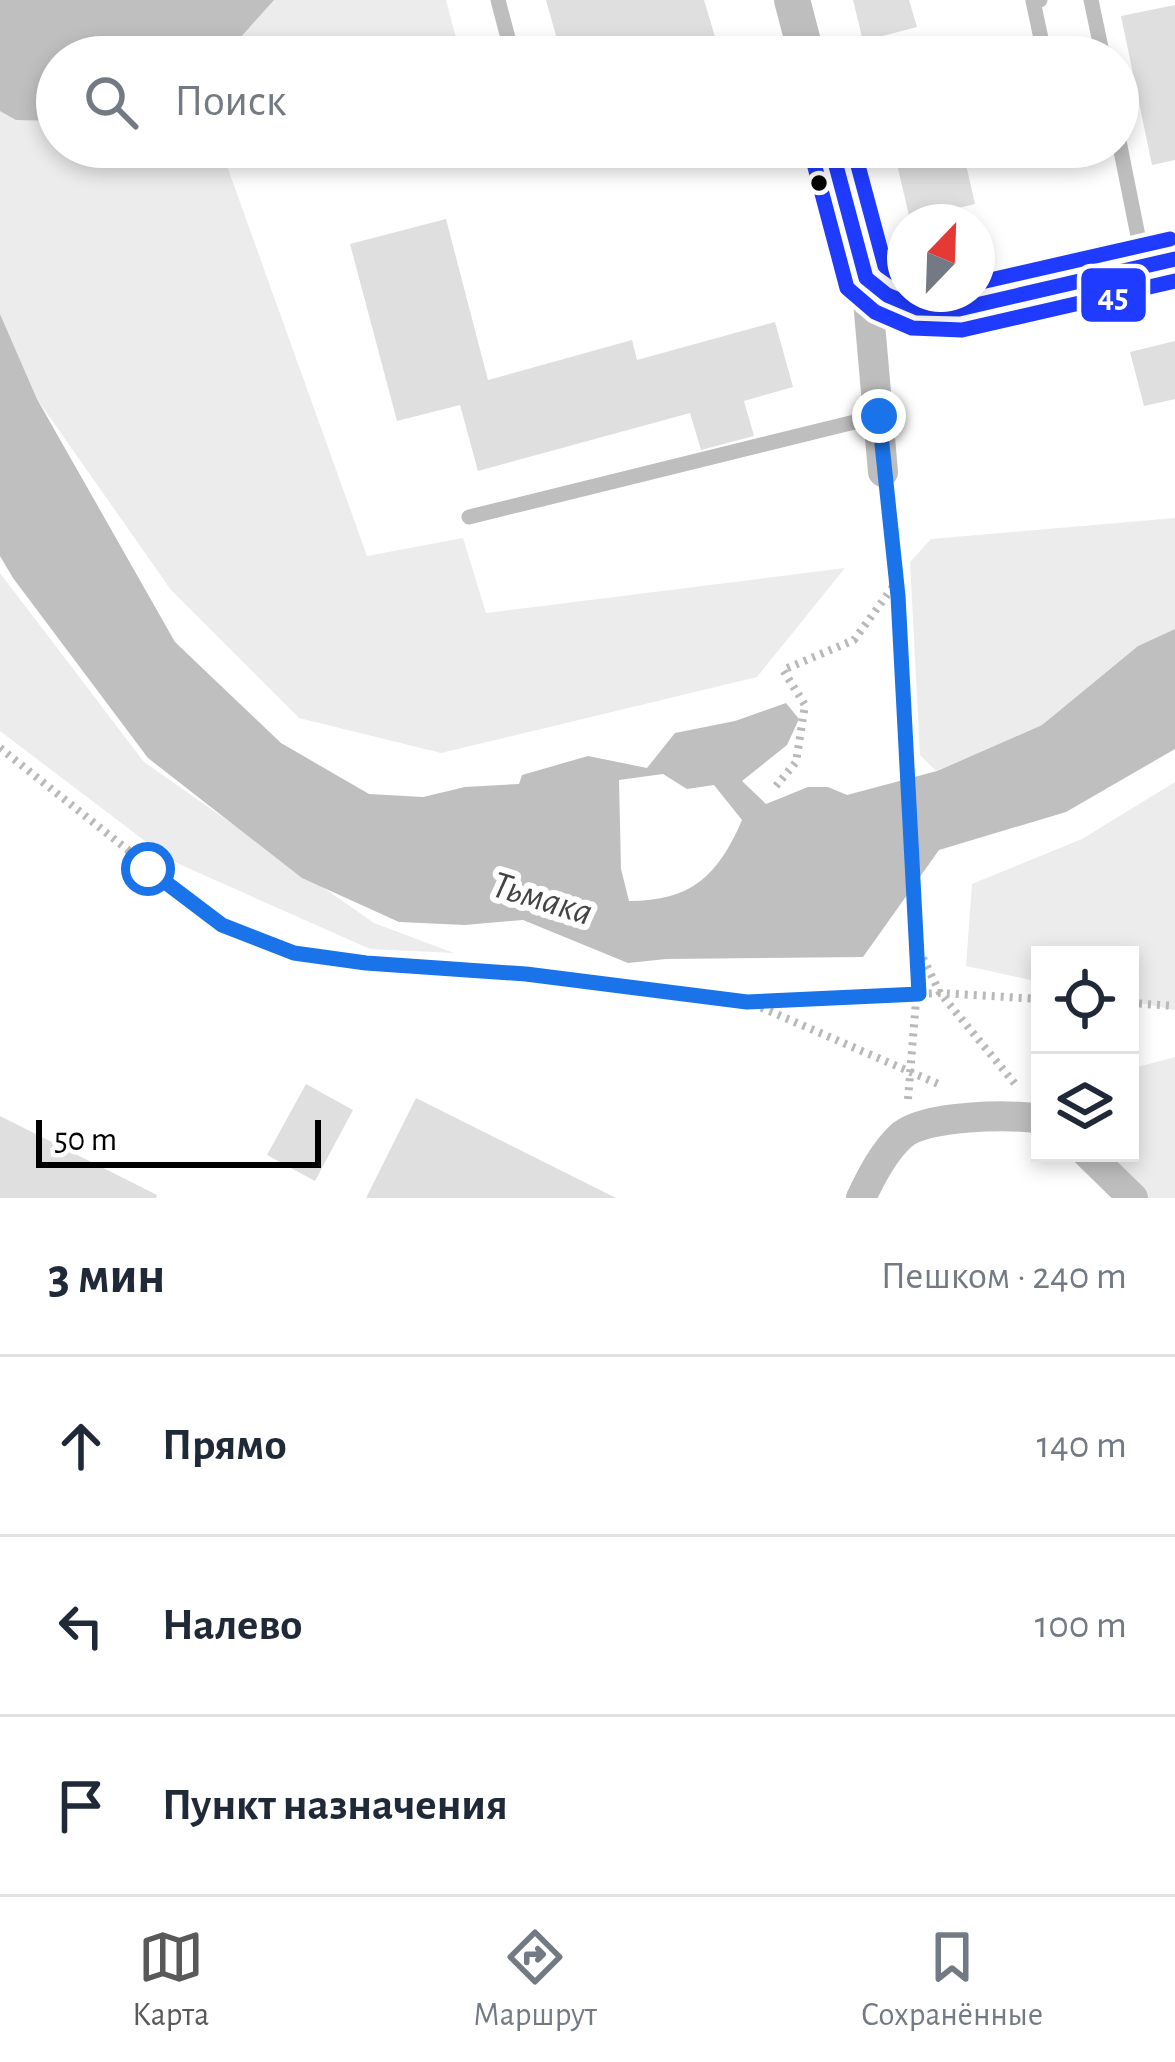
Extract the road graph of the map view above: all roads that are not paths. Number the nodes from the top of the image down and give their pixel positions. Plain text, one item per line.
1 (499, 0) edge
2 (792, 0) edge
3 (1040, 0) edge
4 (1091, 0) edge
5 (508, 36) edge
6 (801, 36) edge
7 (1041, 36) edge
8 (1098, 36) edge
9 (837, 168) edge
10 (1129, 168) edge
11 (1160, 263) edge
12 (873, 284) junction
13 (879, 416) junction
14 (883, 472) road end
15 (469, 517) dead end
16 (1031, 1109) edge
17 (1096, 1162) edge
18 (861, 1198) edge
19 (1133, 1198) edge

1 - 5 lane
2 - 6 street
3 - 7 lane
4 - 8 lane
9 - 12 street
10 - 11 lane
11 - 12 street
12 - 13 street
13 - 14 street
13 - 15 lane
16 - 18 street
17 - 19 street

